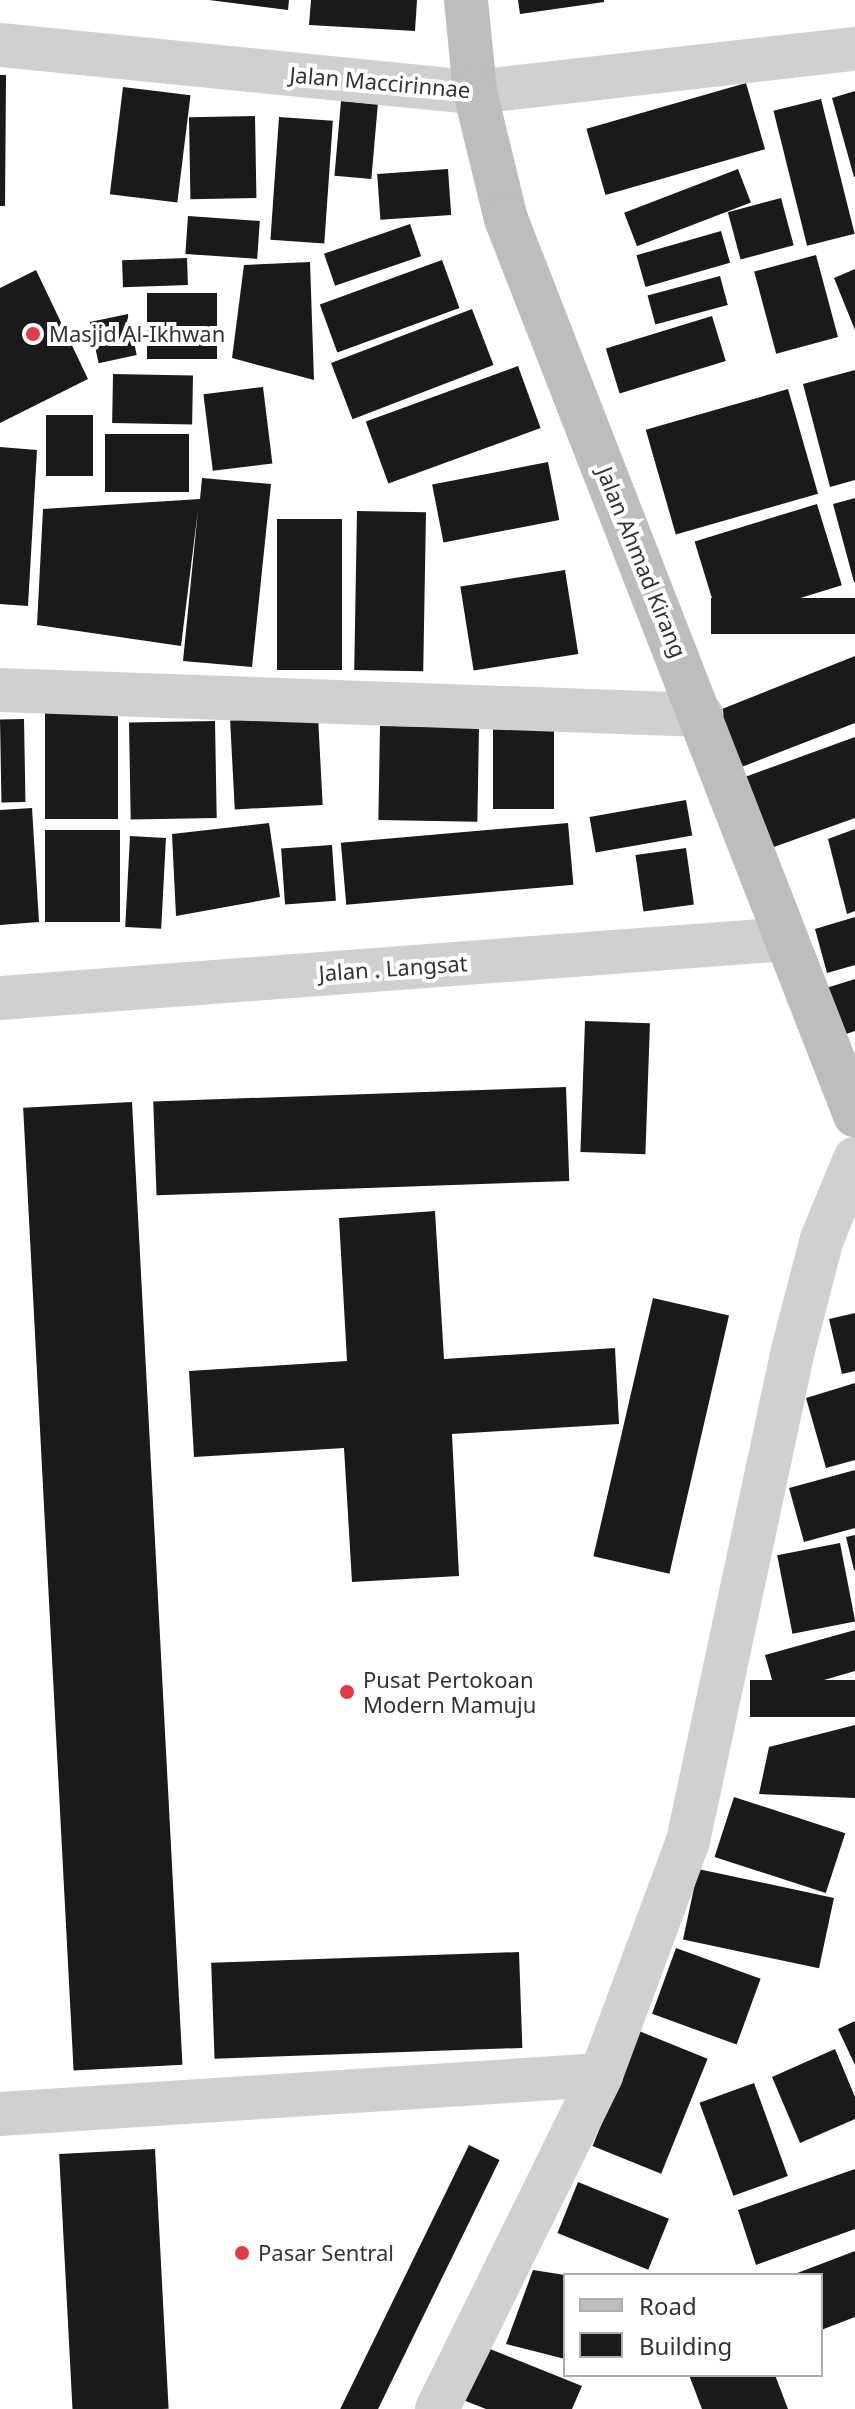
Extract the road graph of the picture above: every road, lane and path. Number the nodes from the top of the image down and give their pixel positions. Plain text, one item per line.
1 (466, 0) edge
2 (0, 45) edge
3 (855, 49) edge
4 (475, 92) junction
5 (0, 690) edge
6 (702, 715) junction
7 (786, 939) junction
8 (0, 998) edge
9 (848, 1098) edge
10 (855, 1159) edge
11 (601, 2075) junction
12 (0, 2114) edge
13 (437, 2409) edge

1 - 4 main road, Jalan Ahmad Kirang
2 - 4 street, Jalan Maccirinnae
3 - 4 street, Jalan Maccirinnae
4 - 6 main road, Jalan Ahmad Kirang
5 - 6 street
6 - 7 main road, Jalan Ahmad Kirang
7 - 8 street, Jalan . Langsat
7 - 9 main road, Jalan Ahmad Kirang
10 - 11 street
11 - 12 street
11 - 13 street

